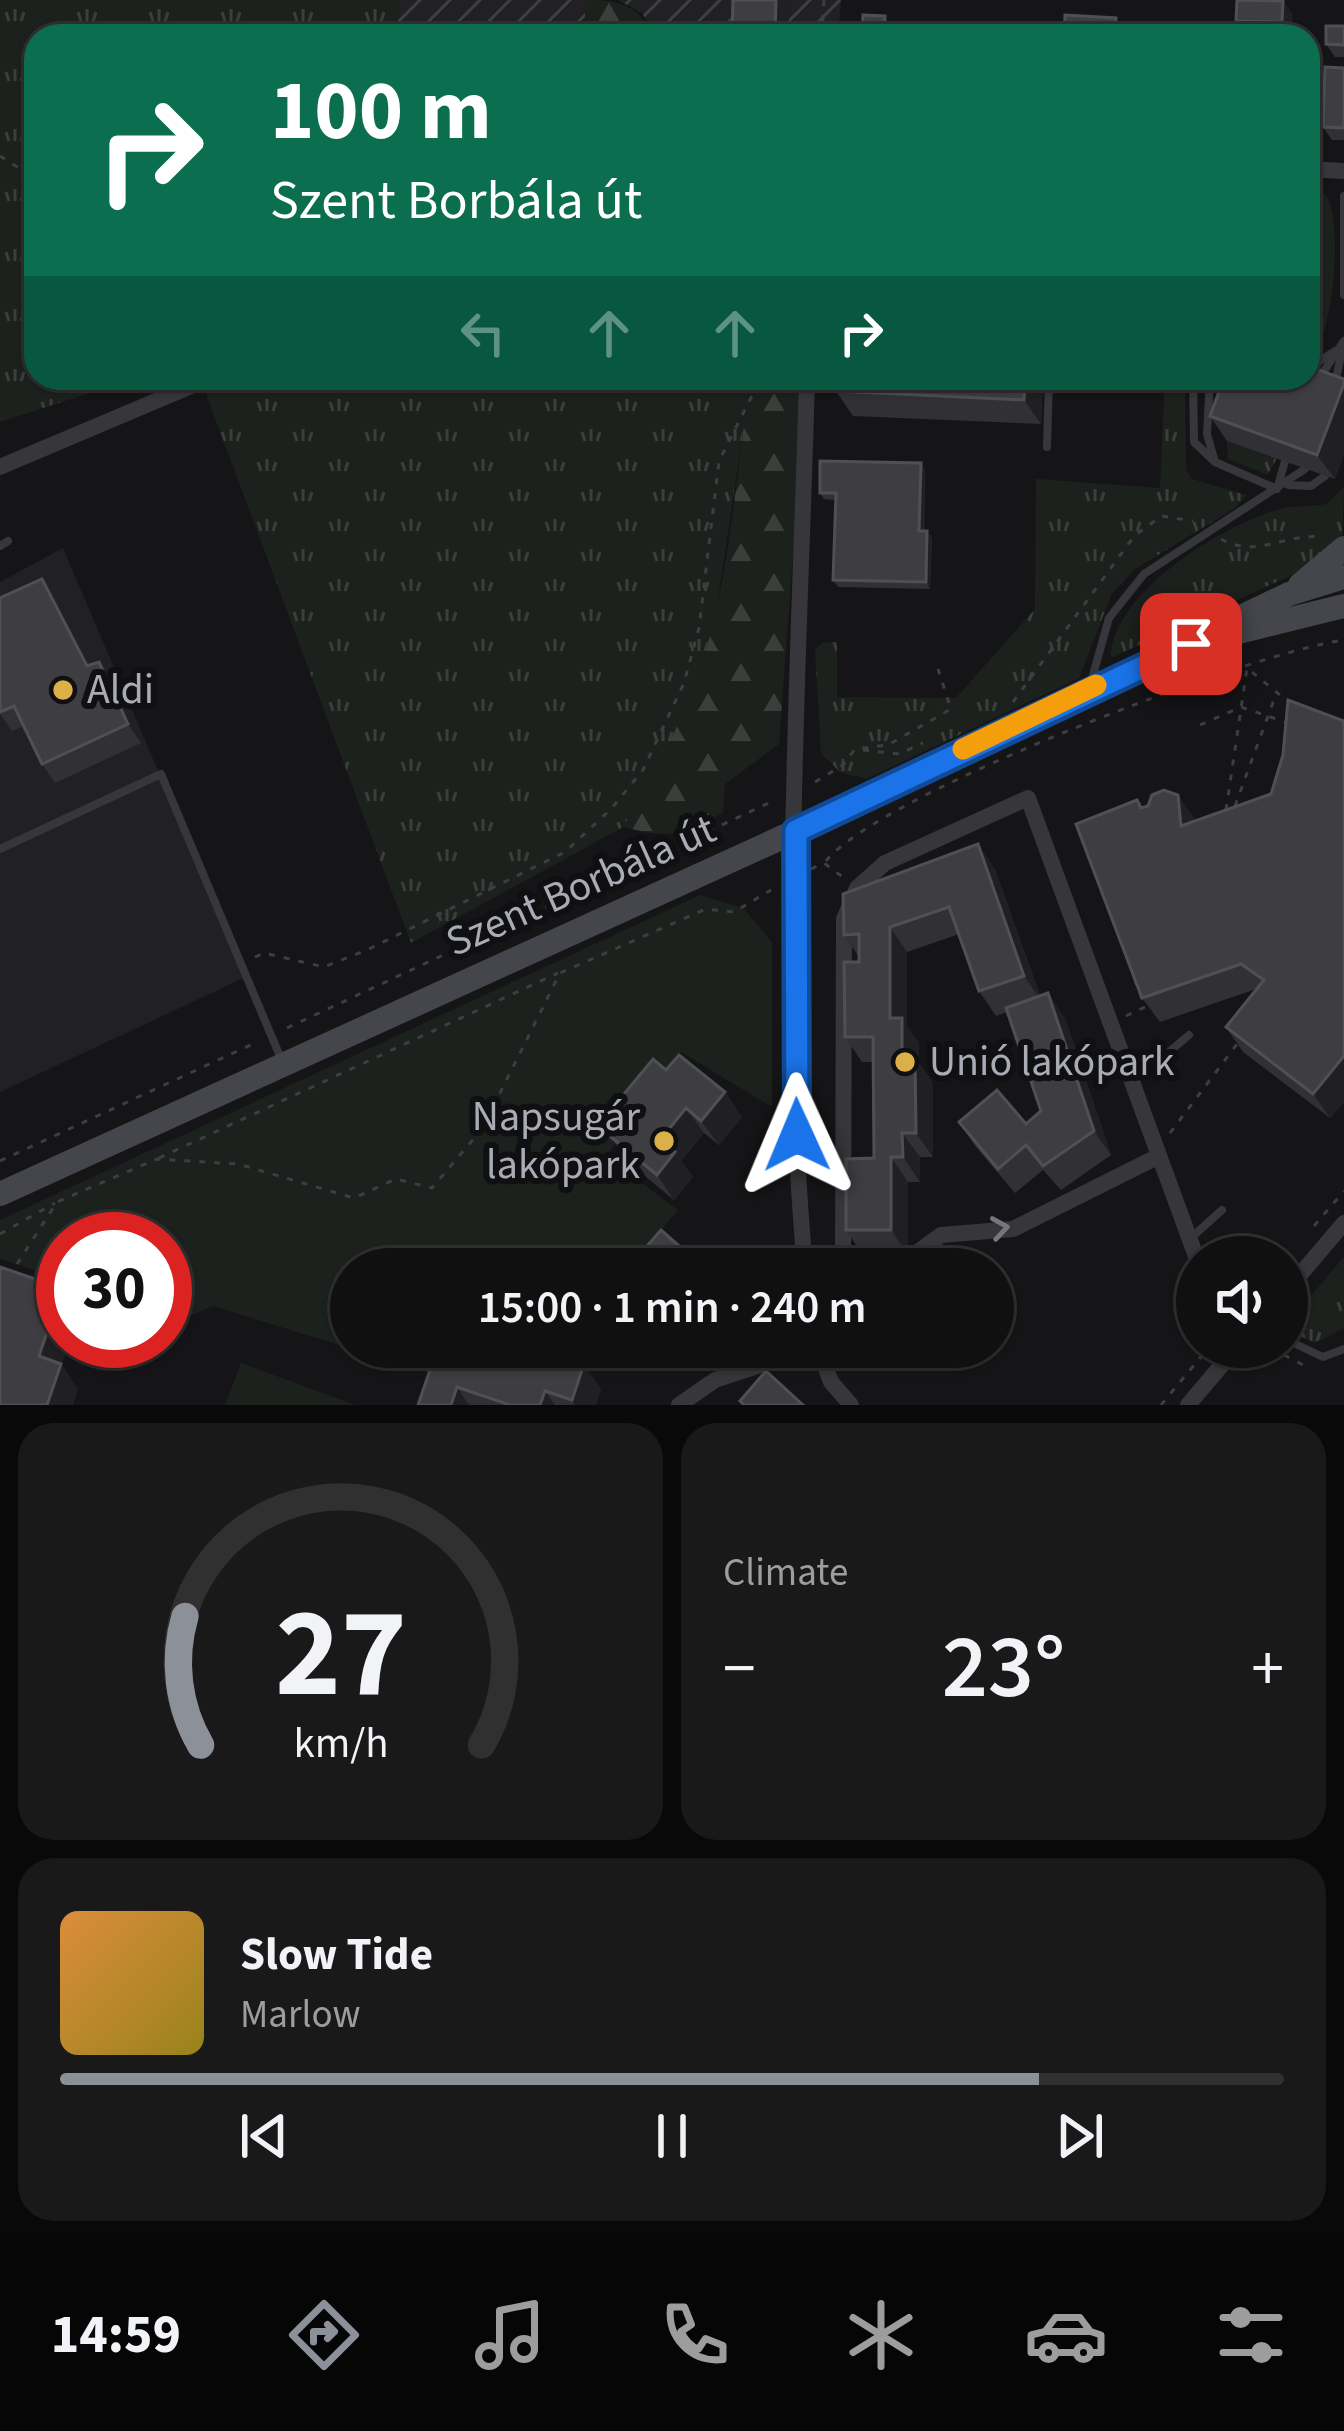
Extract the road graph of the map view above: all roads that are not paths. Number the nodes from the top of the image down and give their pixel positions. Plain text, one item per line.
1 (1344, 196) edge
2 (1344, 295) edge
3 (1344, 342) edge
4 (1320, 360) edge
5 (1320, 376) edge
6 (182, 390) edge
7 (807, 390) edge
8 (1049, 390) edge
9 (1193, 390) edge
10 (1209, 390) edge
11 (1333, 393) edge
12 (1047, 447) dead end
13 (1285, 461) edge
14 (1215, 462) junction
15 (0, 467) edge
16 (1306, 469) edge
17 (1325, 476) dead end
18 (1282, 487) junction
19 (1344, 548) edge
20 (1344, 578) edge
21 (1296, 605) junction
22 (1344, 606) edge
23 (1344, 624) edge
24 (1089, 688) junction
25 (796, 831) junction
26 (0, 849) edge
27 (1189, 1035) dead end
28 (285, 1065) junction
29 (1130, 1071) junction
30 (1159, 1156) junction
31 (0, 1194) edge
32 (1222, 1210) dead end
33 (1344, 1223) edge
34 (1185, 1236) edge
35 (1193, 1236) edge
36 (803, 1248) edge
37 (843, 1248) edge
38 (923, 1248) edge
39 (1308, 1265) edge
40 (1344, 1349) edge
41 (1308, 1350) edge
42 (748, 1368) edge
43 (764, 1368) edge
44 (825, 1368) edge
45 (1219, 1368) edge
46 (758, 1380) edge
47 (679, 1405) edge
48 (851, 1405) edge
49 (1188, 1405) edge

1 - 2 lane
3 - 4 lane
3 - 5 lane
3 - 11 lane
6 - 15 street
7 - 25 street
8 - 12 lane
9 - 14 lane
10 - 14 lane
13 - 18 lane
14 - 18 lane
16 - 18 lane
17 - 18 lane
18 - 24 lane
19 - 21 street
20 - 21 street, Szent Borbála út
21 - 22 street, Szent Borbála út
21 - 23 street
21 - 24 street, Szent Borbála út
24 - 25 street, Szent Borbála út
25 - 28 street, Szent Borbála út
25 - 36 street
26 - 28 lane
27 - 29 lane
28 - 31 street, Szent Borbála út
29 - 30 street
29 - 37 street
30 - 34 street
38 -> 30 street
32 - 35 lane
33 - 39 street
40 - 41 lane
42 - 47 street
43 - 46 lane
44 - 48 street
45 - 49 street

